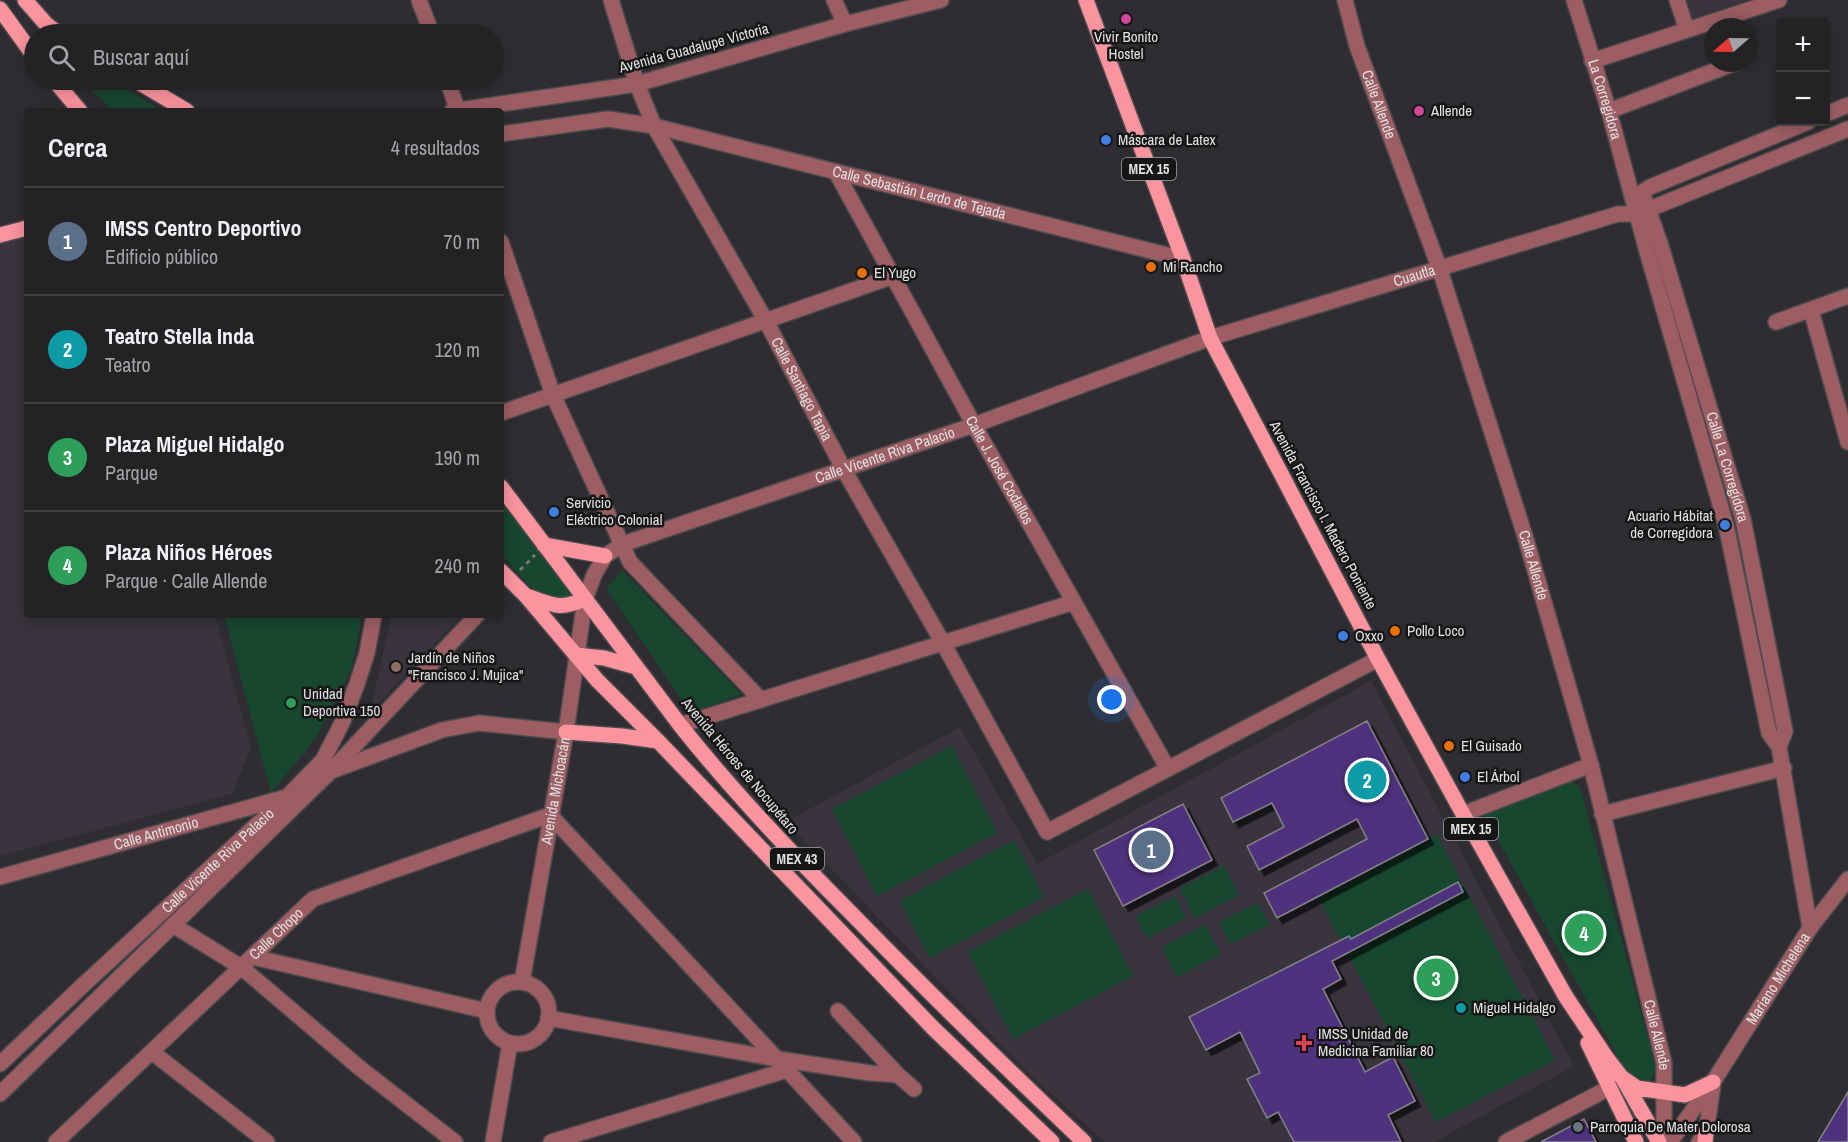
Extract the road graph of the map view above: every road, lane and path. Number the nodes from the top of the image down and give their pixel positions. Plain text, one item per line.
1 (25, 0) edge
2 (420, 0) edge
3 (611, 0) edge
4 (834, 0) edge
5 (941, 0) edge
6 (1086, 0) edge
7 (1345, 0) edge
8 (1574, 0) edge
9 (1677, 0) edge
10 (1779, 0) edge
11 (0, 9) edge
12 (46, 24) edge
13 (428, 24) edge
14 (845, 24) junction
15 (1687, 30) junction
16 (24, 42) edge
17 (1593, 61) junction
18 (1711, 72) edge
19 (637, 84) junction
20 (62, 90) edge
21 (152, 90) edge
22 (450, 90) edge
23 (1848, 105) edge
24 (77, 108) edge
25 (182, 108) edge
26 (455, 108) edge
27 (476, 108) edge
28 (1609, 111) junction
29 (1830, 112) edge
30 (654, 126) junction
31 (1798, 126) edge
32 (1848, 129) edge
33 (504, 134) edge
34 (836, 172) junction
35 (1637, 195) junction
36 (1642, 212) junction
37 (1618, 214) junction
38 (24, 229) edge
39 (0, 235) edge
40 (504, 251) edge
41 (1183, 259) junction
42 (1439, 267) junction
43 (894, 276) junction
44 (1848, 297) edge
45 (1811, 310) junction
46 (766, 321) junction
47 (1776, 322) dead end
48 (1210, 338) junction
49 (553, 394) junction
50 (504, 412) edge
51 (974, 425) junction
52 (1848, 442) edge
53 (844, 470) junction
54 (504, 491) edge
55 (623, 544) junction
56 (544, 545) junction
57 (605, 556) junction
58 (506, 575) edge
59 (526, 596) junction
60 (585, 599) junction
61 (1074, 602) junction
62 (373, 618) edge
63 (474, 618) edge
64 (943, 643) junction
65 (576, 655) junction
66 (1378, 659) junction
67 (636, 667) junction
68 (761, 700) junction
69 (680, 725) junction
70 (566, 732) junction
71 (658, 741) junction
72 (1591, 765) junction
73 (1784, 768) junction
74 (1168, 769) junction
75 (331, 771) junction
76 (312, 790) junction
77 (288, 796) junction
78 (550, 814) junction
79 (1463, 814) junction
80 (1602, 814) junction
81 (0, 877) edge
82 (1848, 879) edge
83 (173, 925) junction
84 (1810, 928) junction
85 (247, 962) junction
86 (522, 982) junction
87 (1566, 997) junction
88 (487, 1011) junction
89 (838, 1011) dead end
90 (549, 1018) junction
91 (510, 1043) junction
92 (152, 1052) junction
93 (0, 1064) edge
94 (782, 1065) junction
95 (898, 1075) junction
96 (1623, 1079) junction
97 (1713, 1082) junction
98 (1609, 1088) junction
99 (914, 1089) dead end
100 (1664, 1092) junction
101 (0, 1094) edge
102 (1703, 1139) edge
103 (56, 1142) edge
104 (267, 1142) edge
105 (455, 1142) edge
106 (493, 1142) edge
107 (551, 1142) edge
108 (854, 1142) edge
109 (1052, 1142) edge
110 (1084, 1142) edge
111 (1506, 1142) edge
112 (1636, 1142) edge
113 (1661, 1142) edge
114 (1670, 1142) edge

1 - 12 main road
2 - 13 street
3 - 19 street, Calle Santiago Tapia
4 - 14 street
5 - 14 street, Avenida Guadalupe Victoria
6 - 41 main road, Avenida Francisco I. Madero Poniente / MEX 15
7 - 42 street, Calle Allende
8 - 17 street, La Corregidora
9 - 15 street
10 - 15 street
11 - 16 main road
14 - 19 street, Avenida Guadalupe Victoria
15 - 17 street
17 - 28 street, La Corregidora
18 - 28 street
19 - 27 street, Avenida Guadalupe Victoria
19 - 30 street, Calle Santiago Tapia
20 - 24 main road
21 - 25 main road
22 - 26 street
23 - 29 street
28 - 35 street, La Corregidora
30 - 33 street
30 - 34 street, Calle Sebastián Lerdo de Tejada
30 - 46 street, Calle Santiago Tapia
31 - 35 street
32 - 36 street, Cuautla
34 - 41 street, Calle Sebastián Lerdo de Tejada
34 - 43 street, Calle J. José Codallos
35 - 36 street, Calle La Corregidora
35 - 37 street
36 - 37 street, Cuautla
36 - 73 street, Calle La Corregidora
37 - 42 street, Cuautla
38 - 39 main road
40 - 49 street
41 - 48 main road, Avenida Francisco I. Madero Poniente / MEX 15
42 - 48 street, Cuautla
42 - 72 street, Calle Allende
43 - 46 street
43 - 51 street, Calle J. José Codallos
44 - 45 street
45 - 47 street
45 - 52 street
46 - 49 street
46 - 53 street, Calle Santiago Tapia
48 - 51 street, Calle Vicente Riva Palacio
48 - 66 main road, Avenida Francisco I. Madero Poniente / MEX 15
49 - 50 street
49 - 55 street
51 - 53 street, Calle Vicente Riva Palacio
51 - 61 street, Calle J. José Codallos
53 - 55 street, Calle Vicente Riva Palacio
53 - 64 street, Calle Santiago Tapia
54 - 56 main road, Avenida Héroes de Nocupétaro / MEX 43
55 - 57 street, Calle Vicente Riva Palacio
55 - 68 street
56 - 57 main road
56 - 58 path
56 - 60 main road, Avenida Héroes de Nocupétaro / MEX 43
57 - 60 street, Calle Vicente Riva Palacio
58 - 59 main road, MEX 43
59 - 60 main road
59 - 65 main road, MEX 43
60 - 65 street, Avenida Michoacán
60 - 67 main road, Avenida Héroes de Nocupétaro / MEX 43
61 - 64 street
61 - 74 street, Calle J. José Codallos
62 - 77 street, Calle Vicente Riva Palacio
63 - 75 street
64 - 68 street
64 - 74 street, Calle Santiago Tapia
65 - 67 main road
65 - 70 street, Avenida Michoacán
65 - 71 main road, MEX 43
66 - 74 street
66 - 79 main road, Avenida Francisco I. Madero Poniente / MEX 15
67 - 69 main road, Avenida Héroes de Nocupétaro / MEX 43
68 - 69 street
69 - 110 main road, Avenida Héroes de Nocupétaro / MEX 43
70 - 71 main road
70 - 75 street
70 - 78 street, Avenida Michoacán
71 - 109 main road, MEX 43
72 - 79 street
72 - 80 street, Calle Allende
73 - 80 street
73 - 84 street, Calle La Corregidora
75 - 76 street
76 - 77 street, Calle Antimonio
76 - 83 street
77 - 81 street, Calle Antimonio
77 - 93 street, Calle Vicente Riva Palacio
78 - 85 street, Calle Chopo
78 - 86 street, Avenida Michoacán
78 - 94 street
79 - 87 main road, Avenida Francisco I. Madero Poniente / MEX 15
80 - 100 street, Calle Allende
82 - 84 street, Mariano Michelena
83 - 85 street
83 - 101 street
84 - 97 street, Mariano Michelena
85 - 88 street
85 - 92 street, Calle Chopo
85 - 105 street
86 - 88 street
86 - 90 street
87 - 96 main road, Avenida Francisco I. Madero Poniente / MEX 15
87 - 98 main road, MEX 15
88 - 91 street
89 - 95 street
90 - 91 street
90 - 94 street
91 - 106 street
92 - 103 street, Calle Chopo
92 - 104 street
94 - 95 street
94 - 107 street
94 - 108 street
95 - 99 street
96 - 100 main road
96 - 113 main road, Avenida Francisco I. Madero Poniente / MEX 15
97 - 100 main road
97 - 102 street, Mariano Michelena
97 - 114 street, Mariano Michelena
98 - 111 street
98 - 112 main road, MEX 15
100 - 113 street, Calle Allende

